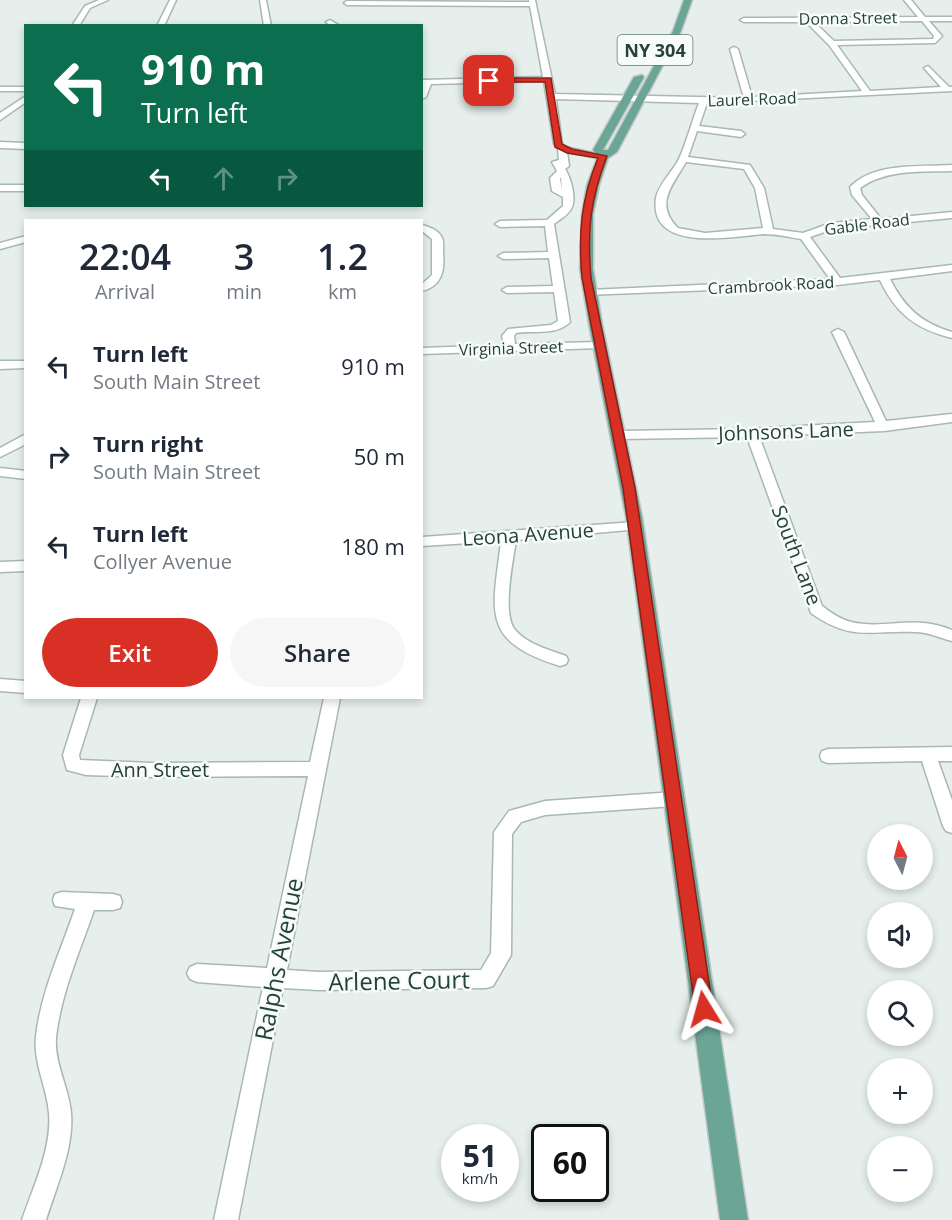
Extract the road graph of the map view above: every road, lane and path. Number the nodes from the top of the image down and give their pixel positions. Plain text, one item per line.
1 (105, 0) edge
2 (173, 0) edge
3 (264, 0) edge
4 (678, 0) edge
5 (688, 0) edge
6 (907, 0) edge
7 (532, 2) edge
8 (347, 3) dead end
9 (921, 17) junction
10 (807, 19) junction
11 (952, 19) edge
12 (744, 20) dead end
13 (76, 24) edge
14 (161, 24) edge
15 (268, 24) edge
16 (832, 43) junction
17 (734, 49) dead end
18 (928, 68) dead end
19 (549, 80) junction
20 (425, 82) edge
21 (24, 88) edge
22 (0, 89) edge
23 (949, 89) edge
24 (867, 93) junction
25 (552, 96) junction
26 (627, 98) junction
27 (24, 99) edge
28 (641, 99) junction
29 (749, 100) junction
30 (704, 101) junction
31 (0, 117) edge
32 (695, 128) junction
33 (741, 134) dead end
34 (0, 145) edge
35 (24, 146) edge
36 (562, 149) junction
37 (603, 156) junction
38 (683, 159) junction
39 (952, 168) edge
40 (0, 188) edge
41 (24, 188) edge
42 (952, 215) edge
43 (878, 221) junction
44 (549, 223) junction
45 (500, 224) dead end
46 (423, 228) edge
47 (768, 231) junction
48 (804, 236) junction
49 (24, 240) edge
50 (0, 246) edge
51 (554, 255) junction
52 (503, 256) dead end
53 (952, 268) edge
54 (883, 275) junction
55 (837, 282) junction
56 (423, 288) edge
57 (560, 289) junction
58 (507, 290) dead end
59 (589, 293) junction
60 (838, 332) dead end
61 (952, 335) edge
62 (600, 345) junction
63 (510, 348) junction
64 (423, 351) edge
65 (0, 364) edge
66 (24, 364) edge
67 (952, 418) edge
68 (884, 427) junction
69 (752, 434) junction
70 (620, 435) junction
71 (24, 439) edge
72 (0, 453) edge
73 (0, 472) edge
74 (24, 475) edge
75 (635, 526) junction
76 (509, 536) junction
77 (423, 542) edge
78 (24, 566) edge
79 (0, 567) edge
80 (952, 636) edge
81 (560, 660) dead end
82 (0, 685) edge
83 (24, 687) edge
84 (89, 699) edge
85 (332, 699) edge
86 (952, 754) edge
87 (928, 755) junction
88 (828, 756) dead end
89 (317, 769) junction
90 (674, 799) junction
91 (952, 826) edge
92 (62, 900) dead end
93 (87, 901) junction
94 (113, 902) dead end
95 (197, 973) dead end
96 (273, 980) junction
97 (34, 1220) edge
98 (226, 1220) edge
99 (734, 1220) edge

1 - 13 street
2 - 14 street
3 - 15 street
4 - 26 main road, NY 304
5 - 28 main road, NY 304
6 - 9 street
7 - 8 street
7 - 19 street
9 - 10 street, Donna Street
9 - 11 street, Donna Street
9 - 16 street
10 - 12 street, Donna Street
10 - 16 street
16 - 24 street
17 - 29 street
18 - 23 street
19 - 20 street
19 - 25 street
21 - 22 street
23 - 24 street, Laurel Road
24 - 29 street, Laurel Road
25 - 26 street, Laurel Road
25 - 36 street
26 - 28 street, Laurel Road
26 - 37 main road, NY 304
27 - 31 street
28 - 30 street, Laurel Road
28 - 37 main road, NY 304
29 - 30 street, Laurel Road
30 - 32 street
32 - 33 street
32 - 38 street
34 - 35 street
36 - 37 street
36 - 44 street
37 - 59 main road, NY 304
38 - 47 street
38 - 47 street
39 - 43 street
40 - 41 street
42 - 43 street, Gable Road
43 - 48 street, Gable Road
44 - 45 street
44 - 51 street
46 - 56 street
47 - 48 street
48 - 55 street, Gable Road
49 - 50 street
51 - 52 street
51 - 57 street
53 - 54 street, Crambrook Road
54 - 55 street, Crambrook Road
54 - 61 street
55 - 59 street, Crambrook Road
57 - 58 street
57 - 63 street
59 - 62 main road, NY 304
60 - 68 street
62 - 63 street, Virginia Street
62 - 70 main road, NY 304
63 - 64 street, Virginia Street
65 - 66 street
67 - 68 street, Johnsons Lane
68 - 69 street, Johnsons Lane
69 - 70 street, Johnsons Lane
69 - 80 street, South Lane
70 - 75 main road, NY 304
71 - 72 street
73 - 74 street
75 - 76 street, Leona Avenue
75 - 90 main road, NY 304
76 - 77 street, Leona Avenue
76 - 81 street
78 - 79 street
82 - 83 street
84 - 89 street, Ann Street
85 - 89 street, Ralphs Avenue
86 - 87 street
87 - 88 street
87 - 91 street
89 - 96 street, Ralphs Avenue
90 - 96 street, Arlene Court
90 - 99 main road, NY 304
92 - 93 street
93 - 94 street
93 - 97 street
95 - 96 street, Arlene Court
96 - 98 street, Ralphs Avenue

